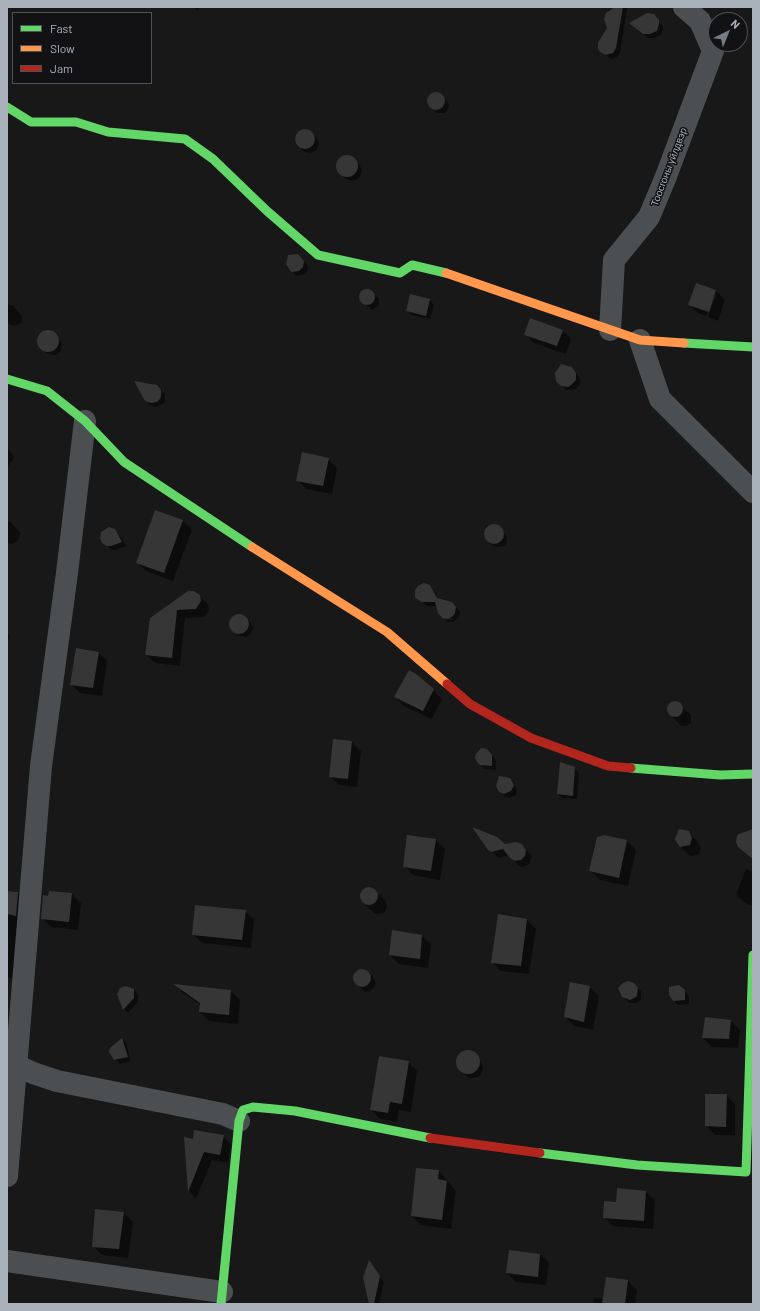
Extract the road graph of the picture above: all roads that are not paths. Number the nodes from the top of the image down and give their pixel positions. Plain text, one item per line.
1 (684, 7) edge
2 (7, 107) edge
3 (610, 330) junction
4 (640, 340) junction
5 (753, 347) edge
6 (7, 379) edge
7 (85, 422) junction
8 (753, 492) edge
9 (753, 774) edge
10 (753, 955) edge
11 (16, 1065) junction
12 (239, 1121) junction
13 (7, 1176) edge
14 (7, 1261) edge
15 (221, 1298) edge

1 - 3 street, Тоосгоны үйлдвэр
2 - 3 street
3 - 4 street
4 - 5 street
4 - 8 street
6 - 7 street
7 - 9 street
7 - 11 street
10 - 12 street
11 - 12 street
11 - 13 street
12 - 15 street
14 - 15 street

